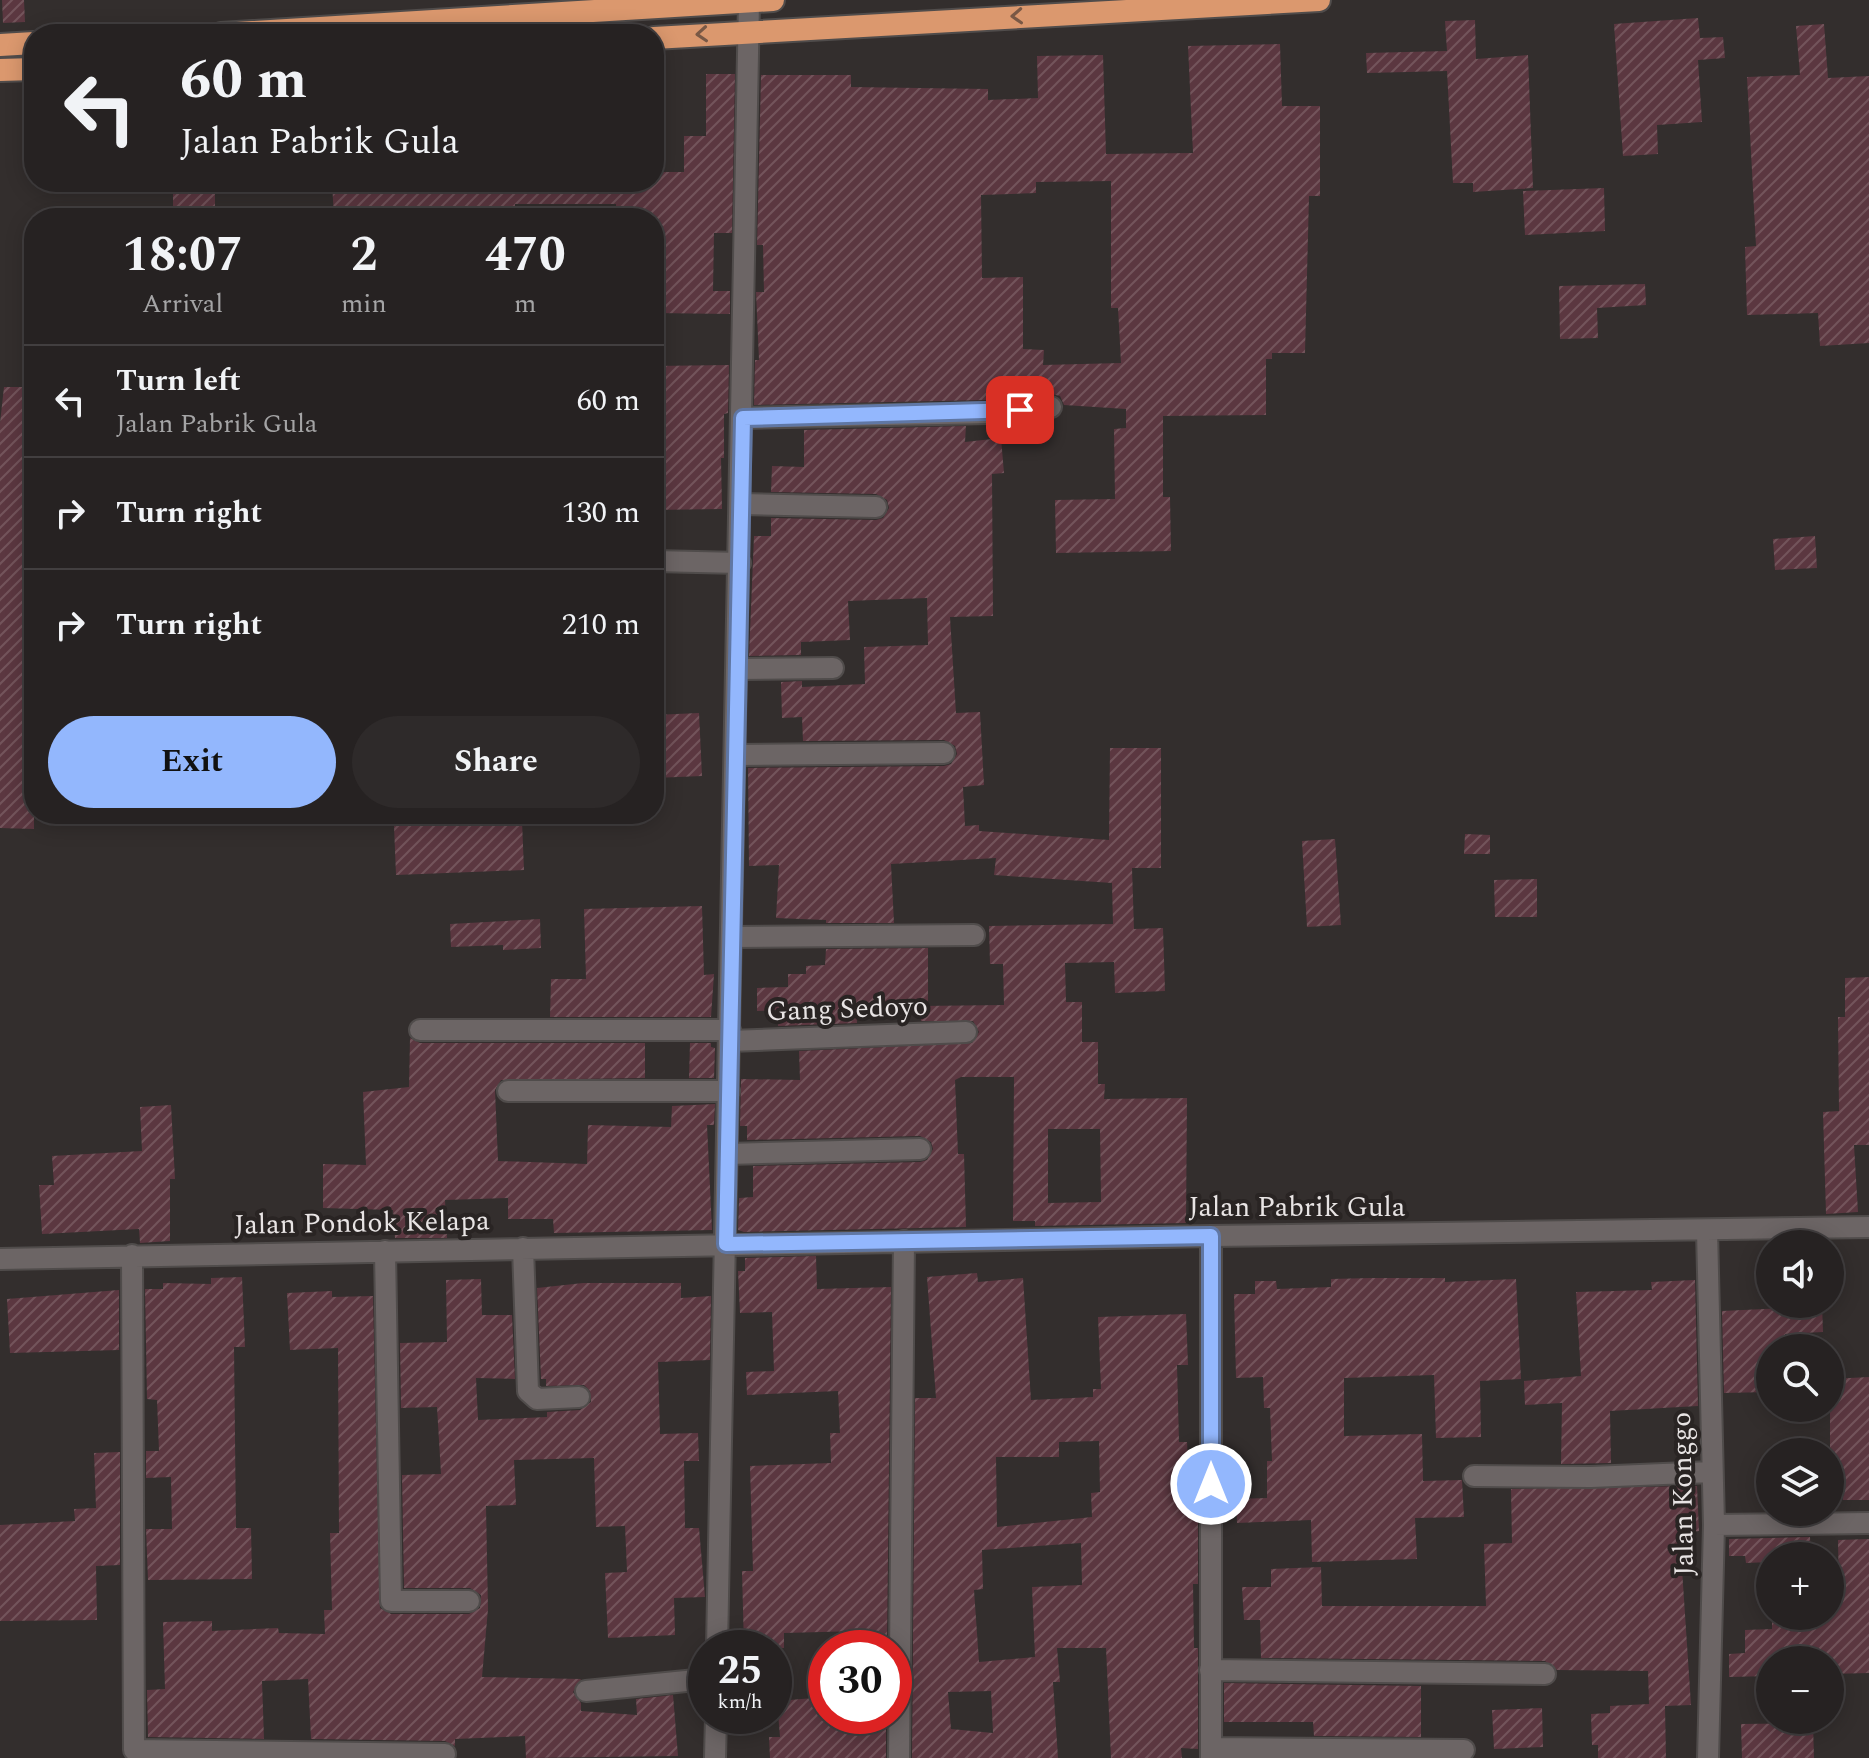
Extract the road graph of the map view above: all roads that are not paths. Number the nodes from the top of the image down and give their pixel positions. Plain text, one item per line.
1 (773, 0) edge
2 (1319, 0) edge
3 (749, 2) edge
4 (386, 24) edge
5 (751, 31) junction
6 (664, 37) edge
7 (24, 44) edge
8 (0, 45) edge
9 (24, 69) edge
10 (0, 70) edge
11 (1051, 407) dead end
12 (743, 418) junction
13 (741, 504) junction
14 (876, 507) dead end
15 (664, 561) edge
16 (740, 563) junction
17 (833, 668) dead end
18 (738, 669) junction
19 (944, 753) dead end
20 (736, 755) junction
21 (974, 935) dead end
22 (732, 937) junction
23 (420, 1030) dead end
24 (966, 1032) dead end
25 (730, 1036) junction
26 (508, 1091) dead end
27 (729, 1091) junction
28 (920, 1149) dead end
29 (728, 1154) junction
30 (1869, 1227) edge
31 (1707, 1230) junction
32 (1211, 1236) junction
33 (904, 1241) junction
34 (726, 1244) junction
35 (523, 1248) junction
36 (385, 1251) junction
37 (132, 1255) junction
38 (0, 1259) edge
39 (579, 1397) dead end
40 (1712, 1472) junction
41 (1474, 1476) dead end
42 (1869, 1523) edge
43 (1714, 1525) junction
44 (469, 1601) dead end
45 (717, 1630) edge
46 (1210, 1670) junction
47 (1545, 1674) dead end
48 (688, 1681) edge
49 (586, 1691) dead end
50 (716, 1734) edge
51 (1464, 1750) dead end
52 (1211, 1753) edge
53 (445, 1754) dead end
54 (715, 1758) edge
55 (899, 1758) edge
56 (1708, 1758) edge

1 - 3 highway
2 -> 5 highway
3 - 4 highway
3 - 5 street
5 -> 6 highway
5 - 12 street
7 - 8 highway
9 - 10 highway
11 - 12 street
12 - 13 street
13 - 14 street
13 - 16 street
15 - 16 street
16 - 18 street
17 - 18 street
18 - 20 street
19 - 20 street
20 - 22 street
21 - 22 street
22 - 25 street
23 - 25 street, Gang Sedoyo
24 - 25 street, Gang Sedoyo
25 - 27 street
26 - 27 street
27 - 29 street
28 - 29 street
29 - 34 street
30 - 31 street, Jalan Pabrik Gula
31 - 32 street, Jalan Pabrik Gula
31 - 40 street, Jalan Konggo
32 - 33 street, Jalan Pabrik Gula
32 - 46 street
33 - 34 street, Jalan Pabrik Gula
33 - 55 street
34 - 35 street, Jalan Pondok Kelapa
34 - 45 street
35 - 36 street, Jalan Pondok Kelapa
35 - 39 street
36 - 37 street, Jalan Pondok Kelapa
36 - 44 street
37 - 38 street, Jalan Pondok Kelapa
37 - 53 street
40 - 41 street
40 - 43 street, Jalan Konggo
42 - 43 street
43 - 56 street, Jalan Konggo
46 - 47 street
46 - 52 street
48 - 49 street
50 - 54 street
51 - 52 street

